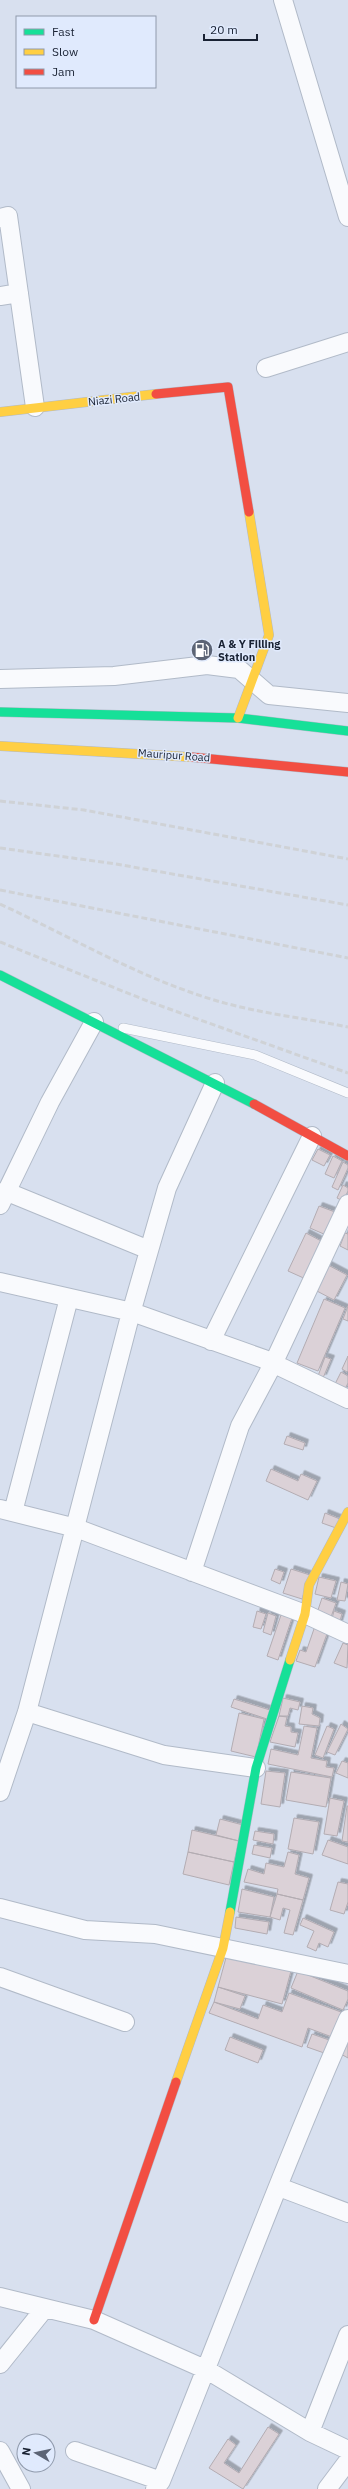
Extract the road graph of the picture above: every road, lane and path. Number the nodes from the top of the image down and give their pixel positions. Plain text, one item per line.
1 (283, 0) edge
2 (348, 217) edge
3 (0, 218) edge
4 (19, 293) junction
5 (0, 296) edge
6 (348, 342) edge
7 (266, 368) dead end
8 (35, 407) junction
9 (0, 412) edge
10 (0, 679) edge
11 (252, 679) junction
12 (348, 703) edge
13 (0, 712) edge
14 (238, 718) junction
15 (348, 731) edge
16 (0, 746) edge
17 (348, 772) edge
18 (0, 975) edge
19 (94, 1022) junction
20 (215, 1083) junction
21 (348, 1093) edge
22 (312, 1136) junction
23 (348, 1156) edge
24 (3, 1198) edge
25 (348, 1204) edge
26 (150, 1250) junction
27 (0, 1282) edge
28 (70, 1298) junction
29 (132, 1312) junction
30 (212, 1341) junction
31 (274, 1364) junction
32 (348, 1399) edge
33 (6, 1510) edge
34 (348, 1512) edge
35 (76, 1528) junction
36 (192, 1572) junction
37 (304, 1614) junction
38 (348, 1634) edge
39 (27, 1712) junction
40 (256, 1768) junction
41 (0, 1792) edge
42 (0, 1908) edge
43 (223, 1948) junction
44 (348, 1974) edge
45 (0, 1977) edge
46 (348, 2019) edge
47 (125, 2022) dead end
48 (279, 2187) junction
49 (348, 2213) edge
50 (0, 2297) edge
51 (45, 2308) junction
52 (94, 2320) junction
53 (348, 2335) edge
54 (0, 2364) edge
55 (206, 2370) junction
56 (310, 2432) junction
57 (348, 2450) edge
58 (0, 2452) edge
59 (75, 2452) dead end
60 (348, 2461) edge
61 (158, 2485) edge
62 (21, 2489) edge
63 (327, 2489) edge

1 - 2 street
3 - 4 street
4 - 5 street
4 - 8 street
6 - 7 street
8 - 9 main road, Niazi Road
8 - 11 main road, Niazi Road
10 - 11 street
11 - 12 street
11 - 14 main road
13 - 14 main road
14 - 15 main road
16 - 17 main road, Mauripur Road
18 - 19 main road
19 - 20 main road
19 - 21 lane
19 - 24 street
20 - 22 main road
20 - 26 street
22 - 23 main road
22 - 30 street
24 - 26 street
25 - 31 street
26 - 29 street
27 - 28 street
28 - 29 street
28 - 33 street
29 - 30 street
29 - 35 street
30 - 31 street
31 - 32 street
31 - 36 street
33 - 35 street
34 - 37 main road
35 - 36 street
35 - 39 street
36 - 37 street
37 - 38 street
37 - 40 main road
39 - 40 street
39 - 41 street
40 - 43 main road
42 - 43 street
43 - 44 street
43 - 52 main road
45 - 47 street
46 - 48 street
48 - 49 street
48 - 55 street
50 - 51 street
51 - 52 street
51 - 54 street
52 - 55 street
53 - 56 street
55 - 56 street
55 - 61 street
56 - 57 street
58 - 62 street
59 - 61 street
60 - 63 street

